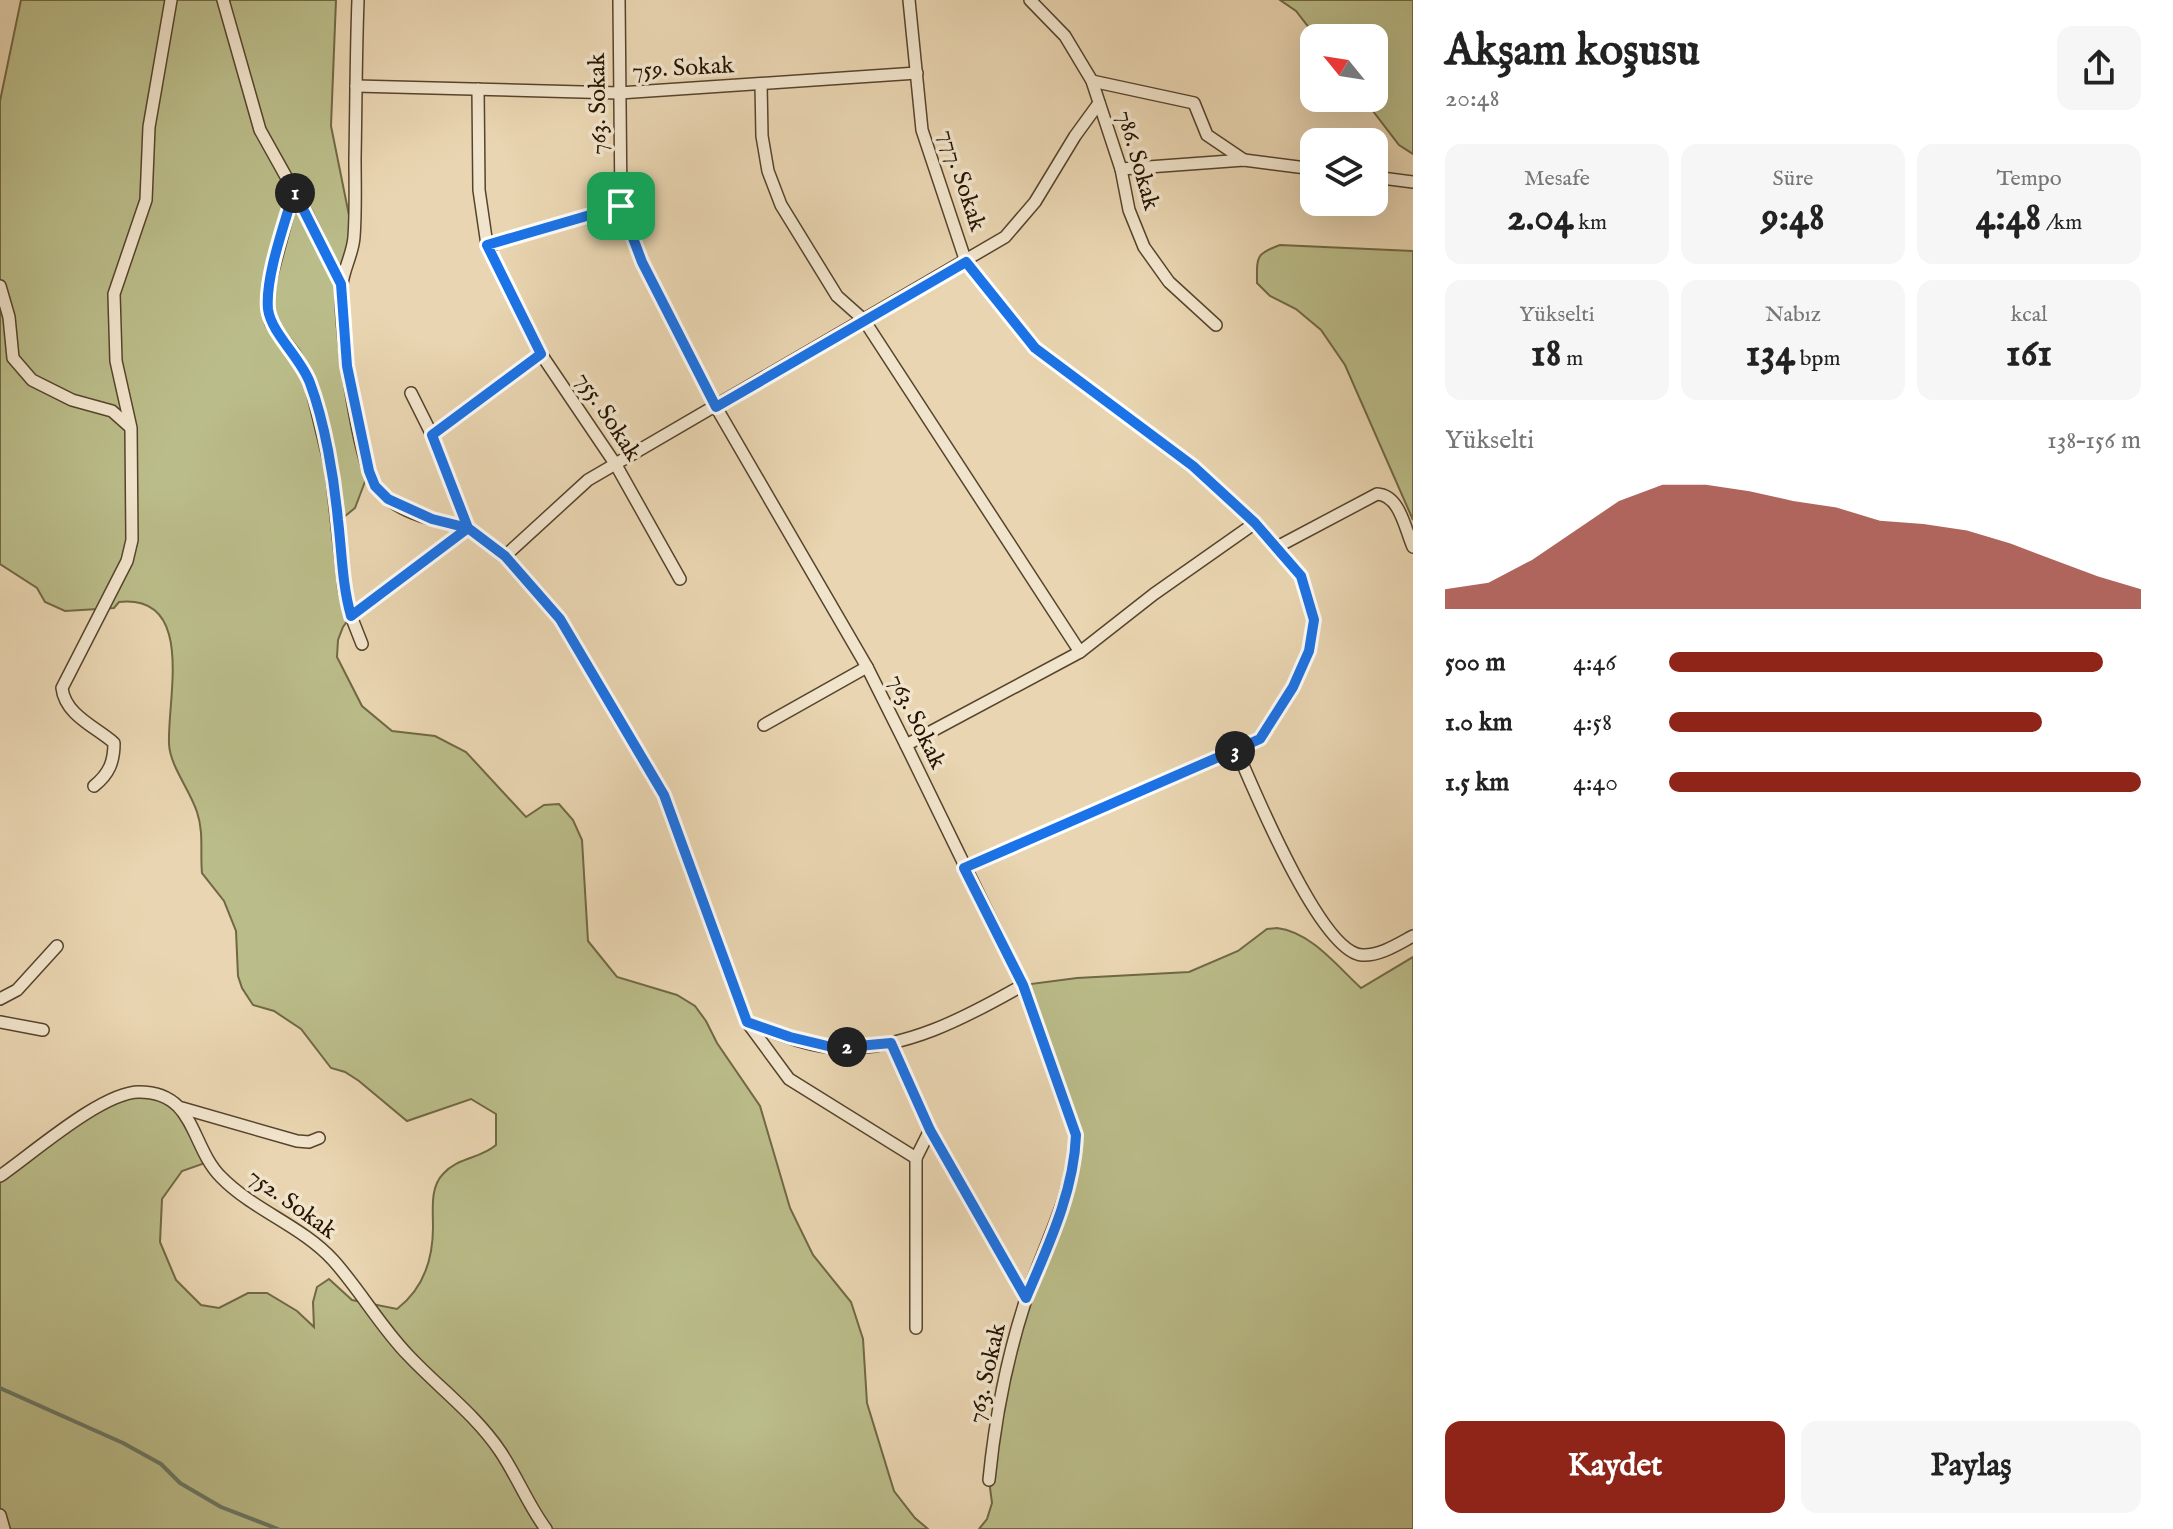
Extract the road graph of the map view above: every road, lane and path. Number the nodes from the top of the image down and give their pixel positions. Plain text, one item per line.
1 (171, 0) edge
2 (223, 0) edge
3 (358, 0) edge
4 (619, 0) edge
5 (909, 0) edge
6 (1030, 0) edge
7 (917, 73) junction
8 (1092, 81) junction
9 (761, 84) junction
10 (356, 86) junction
11 (478, 89) junction
12 (619, 93) junction
13 (1099, 103) junction
14 (1244, 160) junction
15 (1300, 167) edge
16 (1121, 169) junction
17 (1388, 179) edge
18 (1413, 182) edge
19 (294, 191) junction
20 (621, 206) junction
21 (487, 245) junction
22 (966, 262) junction
23 (341, 284) junction
24 (0, 286) edge
25 (864, 320) junction
26 (1216, 325) dead end
27 (541, 354) junction
28 (411, 393) dead end
29 (716, 407) junction
30 (131, 428) junction
31 (432, 435) junction
32 (616, 465) junction
33 (1255, 523) junction
34 (468, 528) junction
35 (1277, 547) junction
36 (1413, 547) edge
37 (505, 556) junction
38 (680, 579) dead end
39 (351, 616) junction
40 (362, 644) dead end
41 (1080, 652) junction
42 (867, 667) junction
43 (764, 725) dead end
44 (906, 745) junction
45 (1237, 751) junction
46 (94, 786) dead end
47 (964, 868) junction
48 (1413, 936) edge
49 (57, 946) dead end
50 (1023, 985) junction
51 (0, 999) edge
52 (0, 1022) edge
53 (747, 1022) junction
54 (43, 1030) dead end
55 (891, 1043) junction
56 (182, 1108) junction
57 (930, 1130) junction
58 (319, 1138) dead end
59 (916, 1158) junction
60 (0, 1176) edge
61 (1026, 1298) junction
62 (916, 1328) dead end
63 (989, 1480) dead end
64 (0, 1515) edge
65 (4, 1529) edge
66 (546, 1529) edge

1 - 30 street
2 - 19 street
3 - 10 street
4 - 12 street, 763. Sokak
5 - 7 street, 777. Sokak
6 - 8 street, 786. Sokak
7 - 9 street, 759. Sokak
7 - 22 street, 777. Sokak
8 - 13 street, 786. Sokak
8 - 14 street
9 - 12 street, 759. Sokak
9 - 25 street
10 - 11 street, 759. Sokak
10 - 23 street
11 - 12 street, 759. Sokak
11 - 21 street, 755. Sokak
12 - 20 street, 763. Sokak
13 - 16 street, 786. Sokak
13 - 22 street
14 - 15 street
14 - 16 street
16 - 26 street, 786. Sokak
17 - 18 street
19 - 23 street
19 - 39 street
20 - 21 street
20 - 29 street, 763. Sokak
21 - 27 street, 755. Sokak
22 - 25 street
22 - 33 street, 777. Sokak
23 - 34 street
24 - 30 street
25 - 29 street
25 - 41 street
27 - 31 street
27 - 32 street, 755. Sokak
28 - 31 street
29 - 32 street
29 - 42 street, 763. Sokak
30 - 46 street
31 - 34 street
32 - 37 street
32 - 38 street, 755. Sokak
33 - 35 street, 777. Sokak
33 - 41 street
34 - 37 street
34 - 39 street
35 - 36 street
35 - 45 street, 777. Sokak
37 - 53 street
39 - 40 street
41 - 44 street
42 - 43 street
42 - 44 street, 763. Sokak
44 - 47 street, 763. Sokak
45 - 47 street
45 - 48 street
47 - 50 street, 763. Sokak
49 - 51 street
50 - 55 street
50 - 61 street, 763. Sokak
52 - 54 street
53 - 55 street
53 - 59 street
55 - 57 street
56 - 58 street
56 - 60 street
56 - 66 street, 752. Sokak
57 - 59 street
57 - 61 street
59 - 62 street
61 - 63 street, 763. Sokak
64 - 65 street

